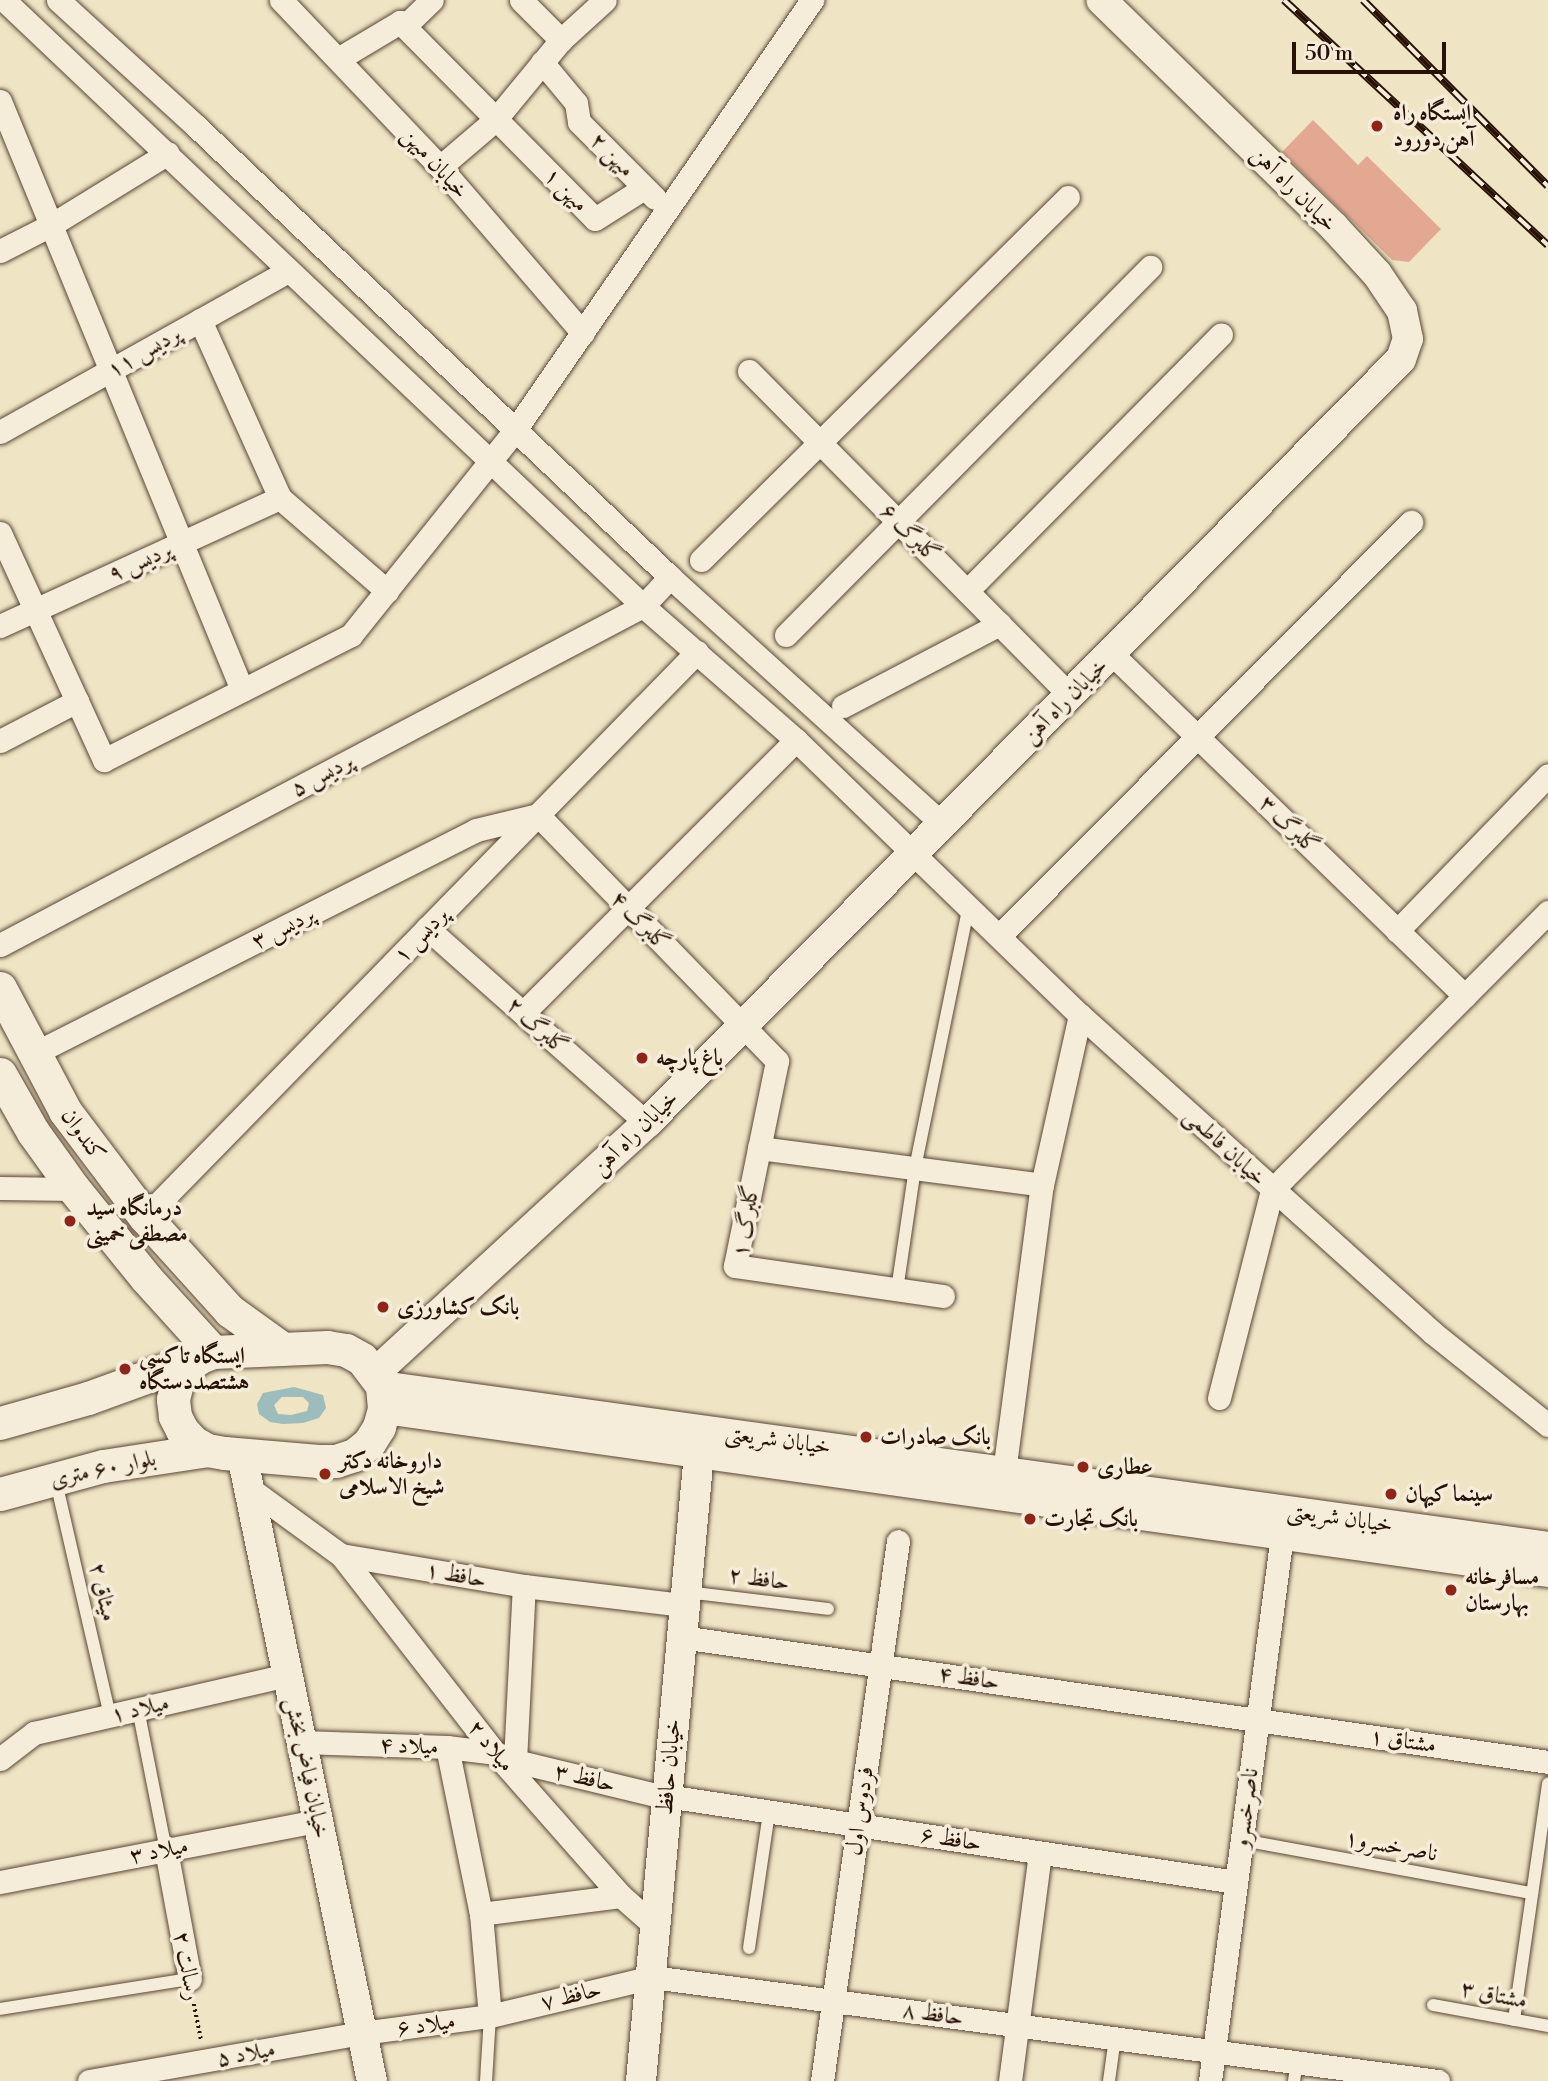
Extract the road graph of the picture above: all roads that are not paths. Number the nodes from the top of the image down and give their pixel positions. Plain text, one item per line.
1 (4, 0) edge
2 (58, 0) edge
3 (281, 0) edge
4 (432, 0) edge
5 (521, 0) edge
6 (604, 0) edge
7 (812, 0) edge
8 (1101, 0) edge
9 (400, 22) junction
10 (561, 40) junction
11 (338, 59) junction
12 (542, 62) junction
13 (0, 101) edge
14 (495, 120) junction
15 (168, 153) junction
16 (440, 167) junction
17 (644, 188) junction
18 (1068, 197) dead end
19 (667, 210) junction
20 (51, 225) junction
21 (0, 251) edge
22 (1150, 267) dead end
23 (288, 271) junction
24 (201, 320) junction
25 (583, 333) junction
26 (1221, 334) dead end
27 (749, 371) dead end
28 (111, 372) junction
29 (515, 430) junction
30 (0, 432) edge
31 (820, 442) junction
32 (492, 460) junction
33 (280, 498) junction
34 (898, 522) junction
35 (1410, 522) dead end
36 (0, 533) edge
37 (182, 544) junction
38 (701, 560) dead end
39 (670, 577) junction
40 (387, 591) junction
41 (967, 591) junction
42 (643, 606) junction
43 (35, 610) junction
44 (1000, 624) junction
45 (0, 626) edge
46 (786, 635) dead end
47 (696, 652) junction
48 (1112, 654) junction
49 (242, 690) junction
50 (1070, 695) junction
51 (77, 701) junction
52 (843, 706) dead end
53 (1198, 737) junction
54 (796, 740) junction
55 (0, 741) edge
56 (1548, 775) edge
57 (538, 815) junction
58 (942, 824) junction
59 (916, 852) junction
60 (969, 905) junction
61 (627, 907) junction
62 (1548, 912) edge
63 (427, 928) junction
64 (1397, 931) junction
65 (1000, 935) junction
66 (0, 944) edge
67 (0, 988) edge
68 (1465, 996) junction
69 (523, 1013) junction
70 (1080, 1015) junction
71 (743, 1027) junction
72 (33, 1054) junction
73 (0, 1074) edge
74 (647, 1123) junction
75 (758, 1148) junction
76 (915, 1168) junction
77 (1042, 1185) junction
78 (0, 1188) edge
79 (74, 1189) junction
80 (1272, 1190) junction
81 (145, 1217) junction
82 (897, 1290) junction
83 (943, 1296) dead end
84 (283, 1349) junction
85 (206, 1355) junction
86 (380, 1389) junction
87 (1219, 1398) dead end
88 (0, 1423) edge
89 (1548, 1425) edge
90 (207, 1450) junction
91 (699, 1453) junction
92 (242, 1455) junction
93 (1004, 1472) junction
94 (55, 1478) junction
95 (249, 1488) junction
96 (0, 1494) edge
97 (1282, 1535) junction
98 (898, 1541) dead end
99 (1548, 1547) edge
100 (341, 1555) junction
101 (1548, 1572) edge
102 (524, 1586) junction
103 (685, 1599) junction
104 (828, 1609) dead end
105 (681, 1637) junction
106 (880, 1665) junction
107 (288, 1675) junction
108 (138, 1709) junction
109 (110, 1716) junction
110 (1258, 1720) junction
111 (302, 1742) junction
112 (447, 1747) junction
113 (505, 1757) junction
114 (0, 1759) edge
115 (1548, 1762) edge
116 (1548, 1783) edge
117 (661, 1796) junction
118 (769, 1812) junction
119 (318, 1821) junction
120 (858, 1825) junction
121 (1242, 1840) junction
122 (166, 1850) junction
123 (1040, 1853) junction
124 (0, 1882) edge
125 (1236, 1882) junction
126 (1532, 1893) junction
127 (621, 1896) junction
128 (481, 1914) junction
129 (654, 1925) junction
130 (749, 1948) dead end
131 (652, 1977) junction
132 (190, 1979) joint
133 (833, 2000) junction
134 (1433, 2005) dead end
135 (0, 2009) edge
136 (490, 2016) junction
137 (1514, 2020) junction
138 (1017, 2025) junction
139 (1548, 2026) edge
140 (362, 2034) junction
141 (1115, 2038) junction
142 (1214, 2051) junction
143 (206, 2071) edge
144 (1296, 2071) edge
145 (89, 2081) edge
146 (372, 2081) edge
147 (486, 2081) edge
148 (641, 2081) edge
149 (822, 2081) edge
150 (1010, 2081) edge
151 (1109, 2081) edge
152 (1210, 2081) edge
153 (1438, 2081) edge

1 - 15 street, خیابان فاطمی
2 - 29 street
3 - 11 street, خیابان میهن
4 - 9 street
5 - 10 street
6 - 10 street
7 - 19 street
8 - 48 street, خیابان راه آهن
9 - 11 street
9 - 14 street, میهن ۱
10 - 12 street
11 - 16 street, خیابان میهن
12 - 14 street
12 - 17 street, میهن ۲
13 - 20 street
14 - 16 street
14 - 17 street, میهن ۱
15 - 20 street
15 - 23 street, خیابان فاطمی
16 - 25 street, خیابان میهن
17 - 19 street, میهن ۲
18 - 31 street
19 - 25 street
20 - 21 street
20 - 28 street
22 - 34 street
23 - 24 street, پردیس ۱۱
23 - 32 street, خیابان فاطمی
24 - 28 street, پردیس ۱۱
24 - 33 street
25 - 29 street
26 - 41 street
27 - 31 street, گلبرگ ۶
28 - 30 street, پردیس ۱۱
28 - 37 street
29 - 32 street
29 - 39 street
31 - 34 street, گلبرگ ۶
31 - 38 street
32 - 40 street
32 - 42 street, خیابان فاطمی
33 - 37 street, پردیس ۹
33 - 40 street
34 - 41 street, گلبرگ ۶
34 - 46 street
35 - 53 street
36 - 43 street
37 - 43 street, پردیس ۹
37 - 49 street
39 - 42 street, پردیس ۵
39 - 58 street
40 - 49 street
41 - 44 street, گلبرگ ۶
42 - 47 street, خیابان فاطمی
42 - 66 street, پردیس ۵
43 - 45 street, پردیس ۹
43 - 51 street
44 - 50 street, گلبرگ ۶
44 - 52 street
47 - 54 street, خیابان فاطمی
47 - 57 street, پردیس ۱
48 - 50 street, خیابان راه آهن
48 - 53 street, گلبرگ ۳
49 - 51 street
50 - 58 street, خیابان راه آهن
51 - 55 street
53 - 64 street, گلبرگ ۳
53 - 65 street
54 - 59 street, خیابان فاطمی
54 - 61 street
56 - 64 street
57 - 61 street, گلبرگ ۴
57 - 63 street, پردیس ۱
57 - 72 street, پردیس ۳
58 - 59 street, خیابان راه آهن
59 - 60 street, خیابان فاطمی
59 - 71 street, خیابان راه آهن
60 - 65 street, خیابان فاطمی
60 - 76 lane
61 - 69 street
61 - 71 street, گلبرگ ۴
62 - 68 street
63 - 69 street, گلبرگ ۲
63 - 81 street, پردیس ۱
64 - 68 street, گلبرگ ۳
65 - 70 street, خیابان فاطمی
67 - 72 main road, کندوان
68 - 80 street
69 - 74 street, گلبرگ ۲
70 - 77 street
70 - 80 street, خیابان فاطمی
71 - 74 street, خیابان راه آهن
71 - 75 street, گلبرگ ۱
72 - 81 main road, کندوان
73 - 79 main road, کندوان
74 - 86 street, خیابان راه آهن
75 - 76 street
75 - 82 street, گلبرگ ۱
76 - 77 street
76 - 82 lane
77 - 93 street
78 - 79 street
79 - 85 main road, کندوان
80 - 87 street
80 - 89 street, خیابان فاطمی
81 - 84 main road, کندوان
82 - 83 street, گلبرگ ۱
84 - 85 main road
84 - 86 main road
85 - 88 main road
85 - 90 main road
86 - 91 street, خیابان شریعتی
86 - 92 main road, بلوار ۶۰ متری
86 - 93 street, خیابان شریعتی
90 - 92 main road, بلوار ۶۰ متری
90 - 94 main road, بلوار ۶۰ متری
91 - 97 street, خیابان شریعتی
91 - 103 street, خیابان حافظ
92 - 95 street, خیابان فیاض بخش
93 - 99 street, خیابان شریعتی
94 - 96 main road, بلوار ۶۰ متری
94 - 109 lane, میثاق ۲
95 - 100 street, حافظ ۱
95 - 107 street, خیابان فیاض بخش
97 - 101 street, خیابان شریعتی
97 - 110 street, ناصرخسرو
98 - 106 street, فردوس اول
100 - 102 street, حافظ ۱
100 - 113 street, میلاد ۲
102 - 103 street, حافظ ۱
102 - 113 street
103 - 104 lane, حافظ ۲
103 - 105 street, خیابان حافظ
105 - 106 street, حافظ ۴
105 - 117 street, خیابان حافظ
106 - 110 street, حافظ ۴
106 - 120 street, فردوس اول
107 - 108 street, میلاد ۱
107 - 111 street, خیابان فیاض بخش
108 - 109 street, میلاد ۱
108 - 122 lane
109 - 114 street, میلاد ۱
110 - 115 street, مشتاق ۱
110 - 121 street, ناصرخسرو
111 - 112 street, میلاد ۴
111 - 119 street, خیابان فیاض بخش
112 - 113 street, میلاد ۴
112 - 128 street
113 - 117 street, حافظ ۳
113 - 127 street, میلاد ۲
116 - 126 lane
117 - 118 street, حافظ ۶
117 - 129 street, خیابان حافظ
118 - 120 street, حافظ ۶
118 - 130 lane
119 - 122 street, میلاد ۳
119 - 140 street, خیابان فیاض بخش
120 - 123 street, حافظ ۶
120 - 133 street, فردوس اول
121 - 125 street, ناصرخسرو
121 - 126 lane, ناصرخسرو۱
122 - 124 street, میلاد ۳
122 - 132 street, رسالت ۲
123 - 125 street, حافظ ۶
123 - 138 street
125 - 142 street, ناصرخسرو
126 - 137 lane
127 - 128 street
127 - 129 street, میلاد ۲
128 - 136 street
129 - 131 street, خیابان حافظ
131 - 133 street, حافظ ۸
131 - 136 street, حافظ ۷
131 - 148 street, خیابان حافظ
132 - 135 lane
133 - 138 street, حافظ ۸
133 - 149 street, فردوس اول
134 - 137 lane, مشتاق ۳
136 - 140 street, میلاد ۶
136 - 147 lane
137 - 139 lane, مشتاق ۳
138 - 141 street, حافظ ۸
138 - 150 street
140 - 143 street, میلاد ۵
140 - 146 street, خیابان فیاض بخش
141 - 142 street, حافظ ۸
141 - 151 lane
142 - 144 street, حافظ ۸
142 - 152 street, ناصرخسرو
143 - 145 street, میلاد ۵
144 - 153 street, حافظ ۸

